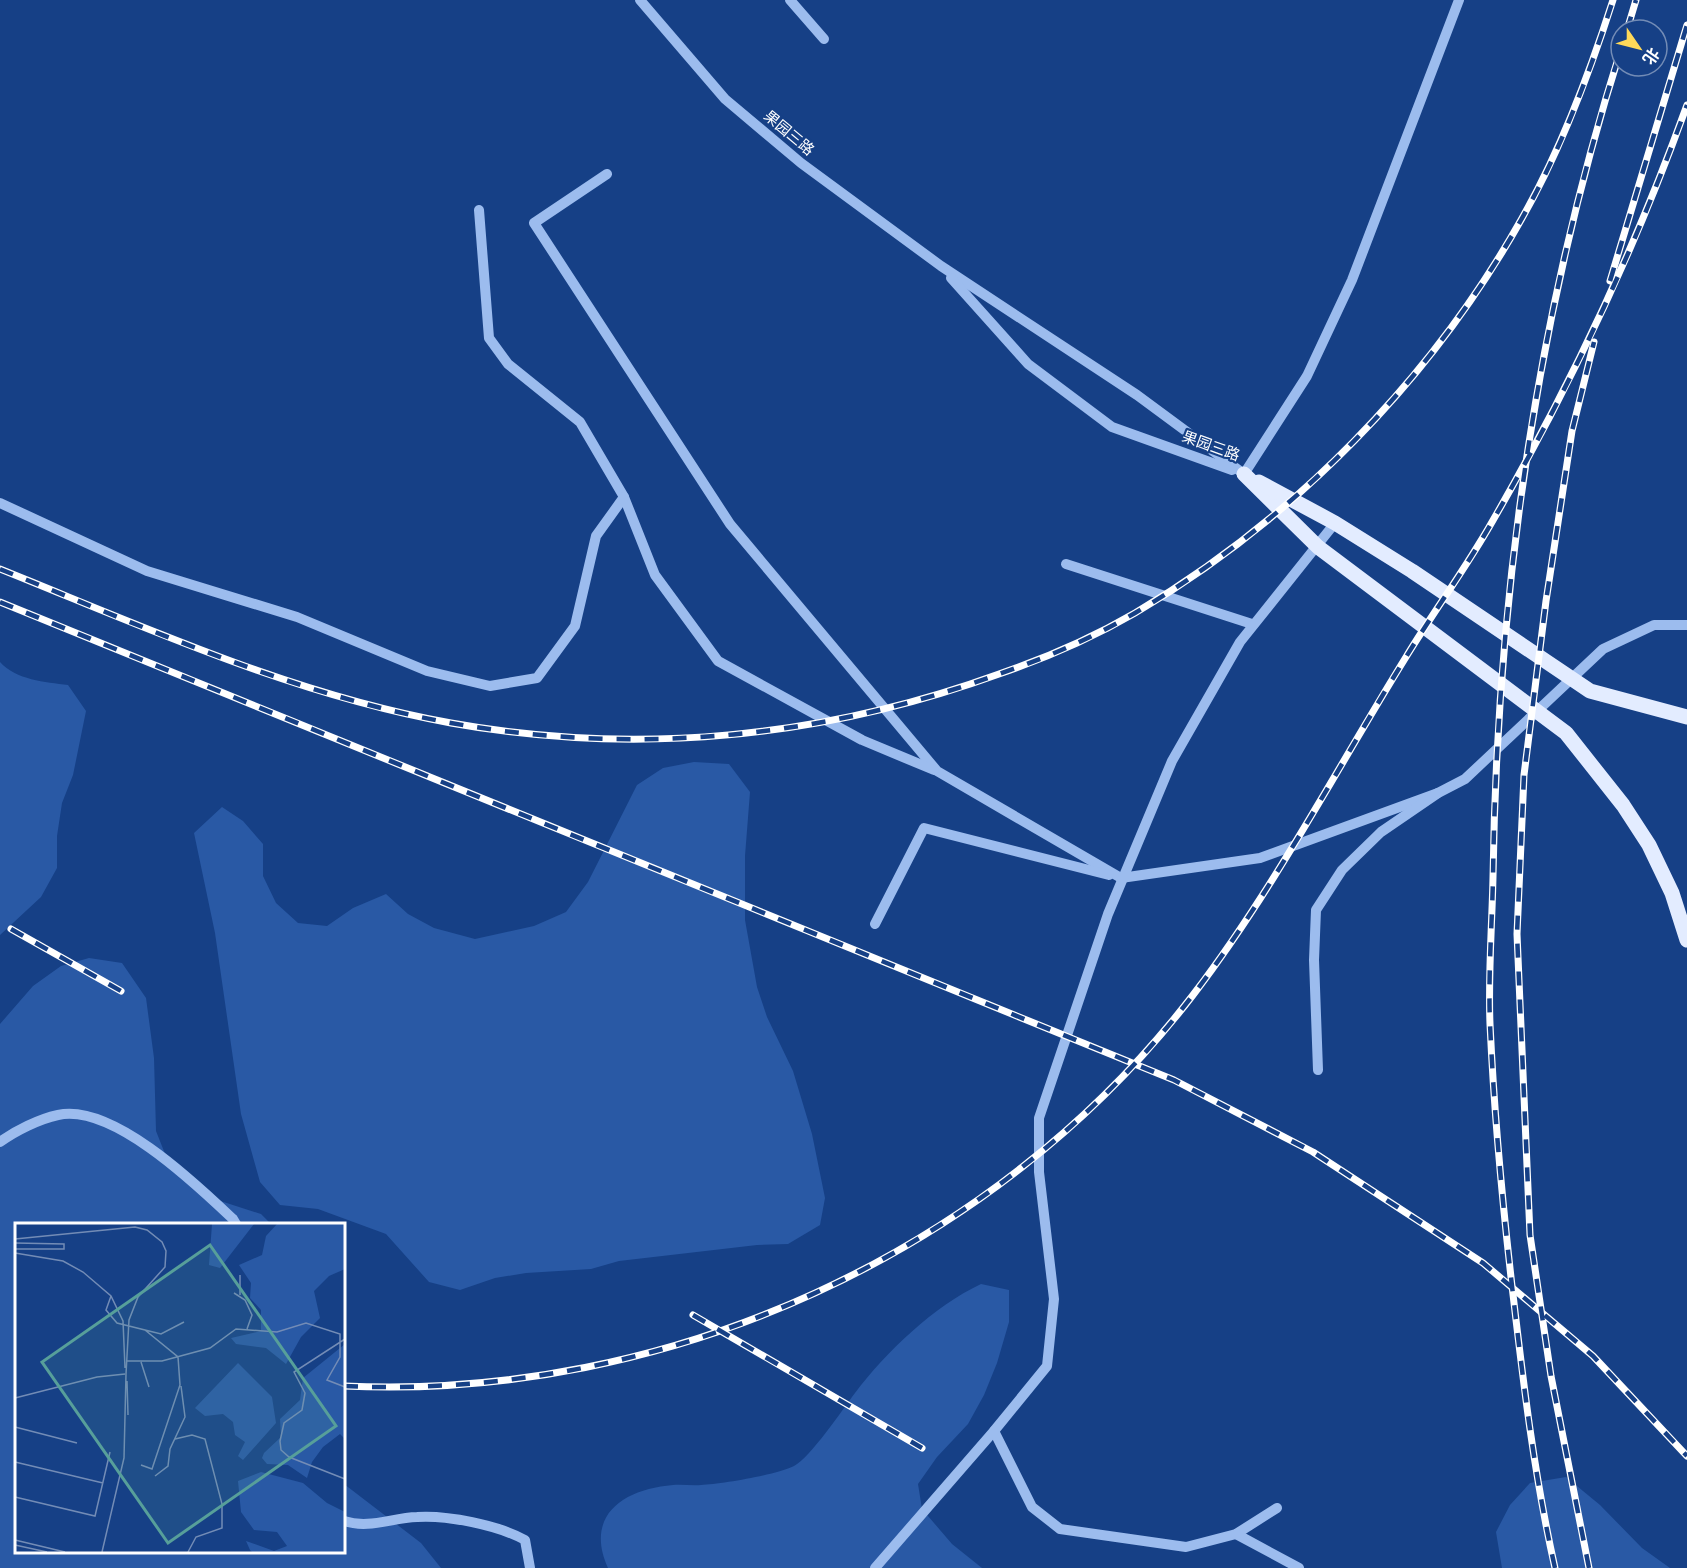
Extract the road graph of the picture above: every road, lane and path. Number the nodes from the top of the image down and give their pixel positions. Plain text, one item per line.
1 (639, 0) edge
2 (790, 0) edge
3 (1459, 0) edge
4 (824, 39) dead end
5 (607, 174) dead end
6 (479, 210) dead end
7 (941, 266) junction
8 (1244, 474) junction
9 (624, 497) junction
10 (0, 503) edge
11 (1335, 523) junction
12 (1318, 547) junction
13 (1066, 564) dead end
14 (1252, 624) junction
15 (1687, 625) edge
16 (1687, 717) edge
17 (937, 771) junction
18 (1438, 793) junction
19 (1121, 878) junction
20 (875, 924) dead end
21 (1687, 939) edge
22 (1318, 1070) dead end
23 (0, 1143) edge
24 (235, 1223) edge
25 (994, 1431) junction
26 (1277, 1508) dead end
27 (345, 1521) edge
28 (1236, 1534) junction
29 (530, 1568) edge
30 (875, 1568) edge
31 (1299, 1568) edge

1 - 7 street, 果园三路
2 - 4 street
3 - 8 street
5 - 17 street
6 - 9 street
7 - 8 street, 果园三路
7 - 8 street, 果园三路
8 - 11 main road
8 - 12 main road
9 - 10 street
9 - 17 street
11 - 12 street
11 - 16 main road
12 - 14 street
12 - 21 main road
13 - 14 street
14 - 25 street
15 - 18 street
17 - 19 street
18 - 19 street
18 - 22 street
19 - 20 street
23 - 24 street
25 - 28 street
25 - 30 street
26 - 28 street
27 - 29 street
28 - 31 street

